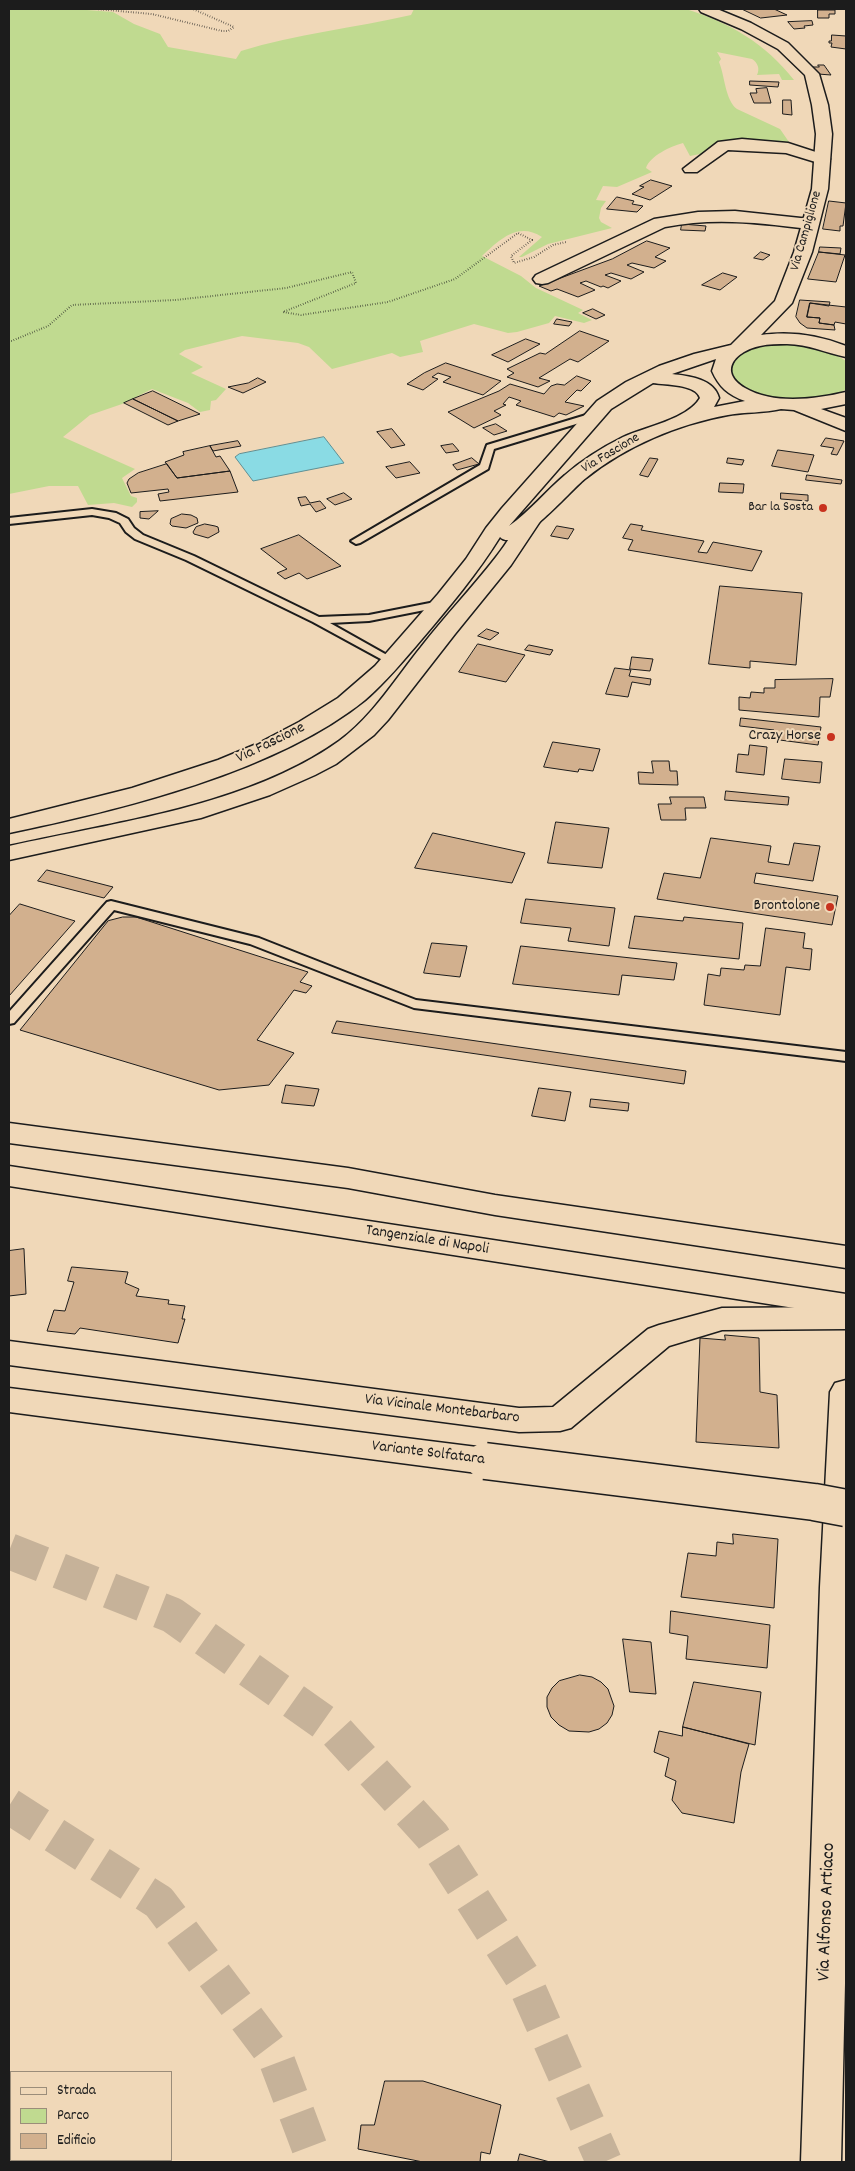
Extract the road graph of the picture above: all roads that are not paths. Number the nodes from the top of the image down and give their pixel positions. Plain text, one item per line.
1 (706, 9) edge
2 (822, 159) junction
3 (691, 169) dead end
4 (810, 224) junction
5 (542, 279) dead end
6 (783, 303) junction
7 (846, 340) edge
8 (817, 342) junction
9 (738, 348) junction
10 (846, 352) edge
11 (650, 378) junction
12 (846, 398) edge
13 (787, 405) junction
14 (596, 415) junction
15 (689, 418) junction
16 (846, 425) edge
17 (650, 431) junction
18 (533, 517) junction
19 (9, 521) edge
20 (356, 541) dead end
21 (474, 563) junction
22 (440, 604) junction
23 (317, 620) junction
24 (390, 661) junction
25 (9, 826) edge
26 (9, 852) edge
27 (9, 1020) edge
28 (846, 1057) edge
29 (9, 1125) edge
30 (9, 1133) edge
31 (52, 1139) junction
32 (9, 1176) edge
33 (846, 1257) edge
34 (846, 1305) edge
35 (846, 1318) edge
36 (9, 1353) edge
37 (846, 1392) edge
38 (9, 1400) edge
39 (846, 1508) edge
40 (821, 2162) edge

1 - 2 main road, Via Campiglione
2 - 3 main road
2 - 4 main road, Via Campiglione
4 - 5 main road
4 - 6 main road, Via Campiglione
6 - 8 main road
6 - 9 main road, Via Campiglione
7 - 8 main road
8 - 9 main road, Via Fascione
8 - 10 main road
9 - 11 main road, Via Fascione
9 - 13 main road, Via Campiglione
11 - 14 main road, Via Fascione
11 - 15 main road
12 - 13 main road, Via Fascione
13 - 15 main road, Via Fascione
13 - 16 main road
14 - 17 main road
14 - 20 lane
14 - 21 main road, Via Fascione
15 - 17 main road, Via Fascione
17 - 18 main road, Via Fascione
18 - 21 main road, Via Fascione
18 - 26 main road
19 - 23 lane
21 - 22 main road, Via Fascione
22 - 23 lane
22 - 24 main road, Via Fascione
23 - 24 lane
24 - 25 main road, Via Fascione
27 - 28 lane
29 - 31 main road
30 - 31 main road
31 - 33 main road
32 - 34 main road, Tangenziale di Napoli
35 - 36 main road, Via Vicinale Montebarbaro
37 - 40 main road, Via Alfonso Artiaco
38 - 39 main road, Variante Solfatara, bridge

